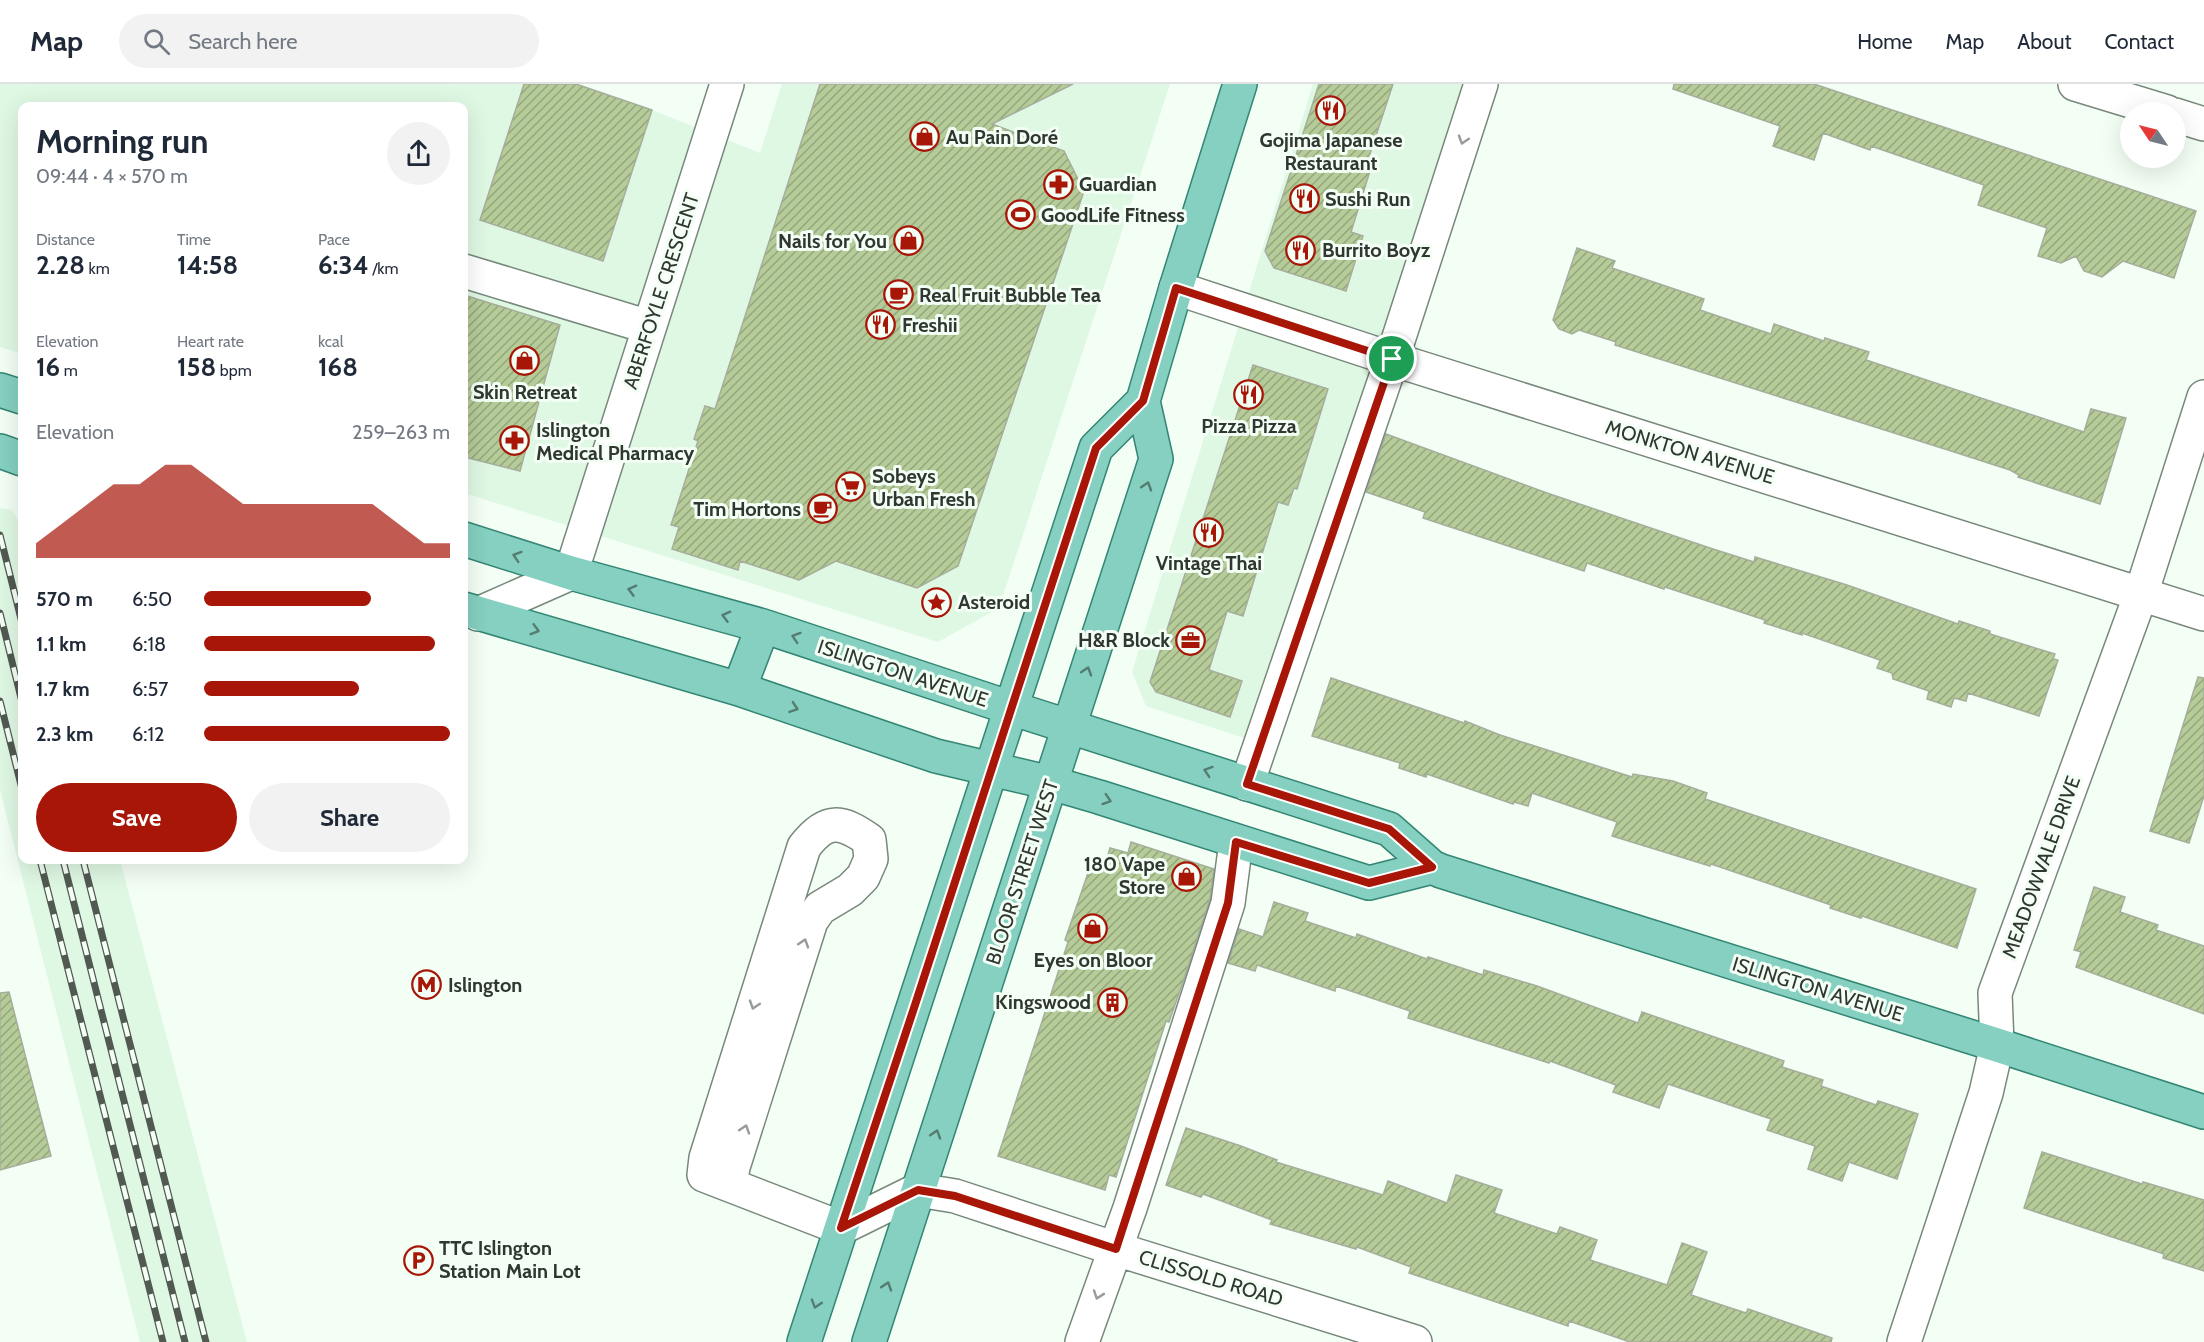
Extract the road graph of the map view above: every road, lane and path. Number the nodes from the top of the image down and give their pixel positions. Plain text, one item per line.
1 (727, 84) edge
2 (1240, 84) edge
3 (1481, 84) edge
4 (2075, 84) edge
5 (2134, 102) edge
6 (2186, 118) edge
7 (2204, 124) edge
8 (468, 272) edge
9 (1176, 288) junction
10 (649, 327) junction
11 (1392, 359) junction
12 (0, 390) edge
13 (18, 396) edge
14 (2204, 397) edge
15 (1143, 401) junction
16 (0, 451) edge
17 (18, 458) edge
18 (468, 540) edge
19 (571, 573) junction
20 (2141, 594) junction
21 (471, 611) edge
22 (2204, 614) edge
23 (763, 626) junction
24 (739, 689) junction
25 (1011, 708) junction
26 (1069, 727) junction
27 (992, 768) junction
28 (1051, 783) junction
29 (1247, 784) junction
30 (1236, 842) junction
31 (1432, 867) junction
32 (1997, 1045) junction
33 (2204, 1112) edge
34 (717, 1180) junction
35 (918, 1190) junction
36 (841, 1228) junction
37 (1116, 1249) junction
38 (804, 1342) edge
39 (869, 1342) edge
40 (1082, 1342) edge
41 (1415, 1342) edge
42 (1904, 1342) edge

1 - 10 street, ABERFOYLE CRESCENT
2 - 9 main road, BLOOR STREET WEST
3 -> 11 street
4 - 5 street
6 - 7 street
8 - 10 street
9 - 11 street, MONKTON AVENUE
9 - 15 main road, BLOOR STREET WEST
10 - 19 street, ABERFOYLE CRESCENT
11 - 20 street, MONKTON AVENUE
11 - 29 street
12 - 13 main road
14 - 20 street, MEADOWVALE DRIVE
15 - 25 main road, BLOOR STREET WEST
26 -> 15 main road, BLOOR STREET WEST
16 - 17 main road
19 -> 18 main road, ISLINGTON AVENUE
19 - 21 street
23 -> 19 main road, ISLINGTON AVENUE
20 - 22 street, MONKTON AVENUE
20 - 32 street, MEADOWVALE DRIVE
21 -> 24 main road
23 - 24 main road
25 -> 23 main road, ISLINGTON AVENUE
24 -> 27 main road
25 - 26 main road, ISLINGTON AVENUE
25 - 27 main road, BLOOR STREET WEST
26 - 28 main road, BLOOR STREET WEST
29 -> 26 main road, ISLINGTON AVENUE
27 - 28 main road
27 - 36 main road, BLOOR STREET WEST
28 -> 30 main road
35 -> 28 main road, BLOOR STREET WEST
29 - 31 main road, ISLINGTON AVENUE
30 - 31 main road
30 - 37 street
31 - 32 main road, ISLINGTON AVENUE
32 - 33 main road, ISLINGTON AVENUE
32 - 42 street, MEADOWVALE DRIVE
34 -> 34 street
34 - 36 street
35 - 36 street
35 - 37 street, CLISSOLD ROAD
39 -> 35 main road, BLOOR STREET WEST
36 -> 38 main road, BLOOR STREET WEST
37 -> 40 street
37 - 41 street, CLISSOLD ROAD

